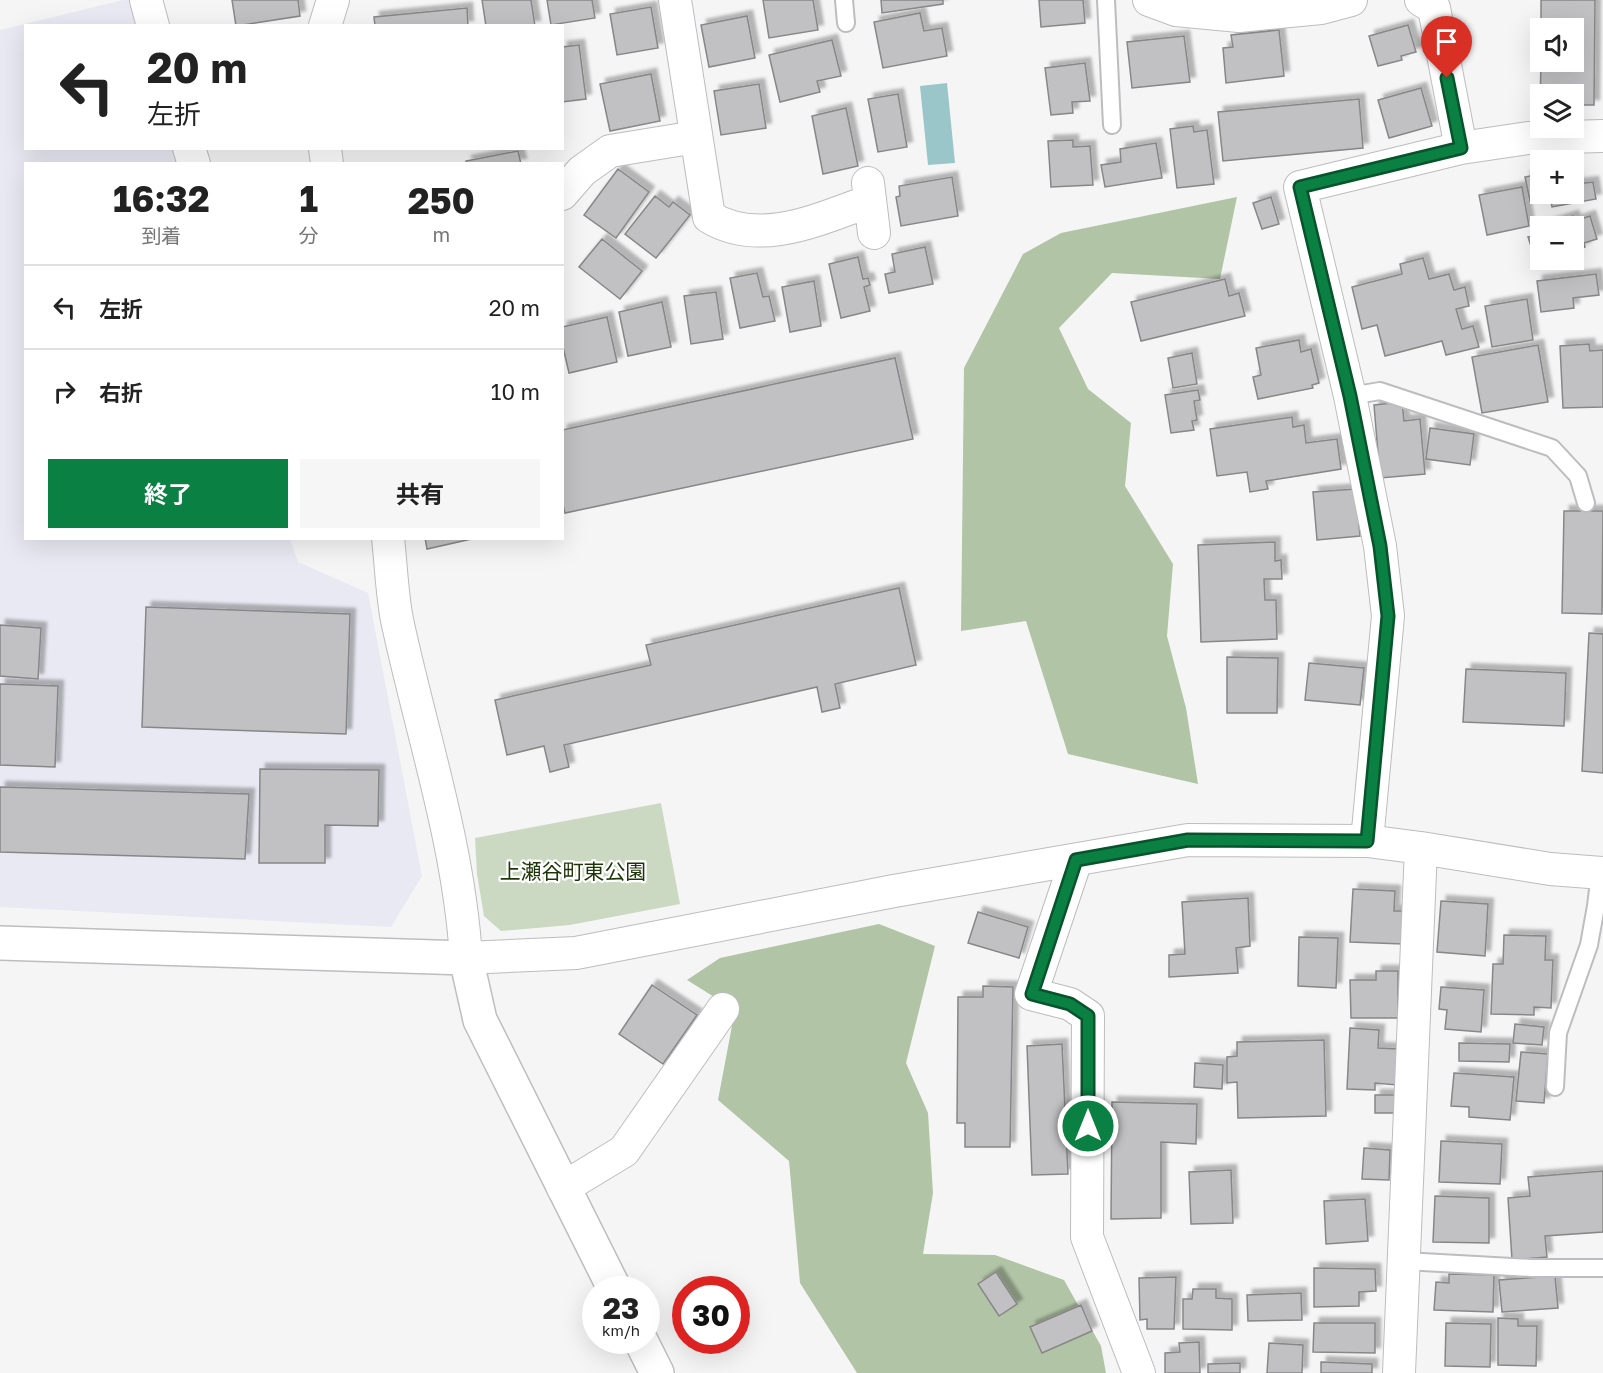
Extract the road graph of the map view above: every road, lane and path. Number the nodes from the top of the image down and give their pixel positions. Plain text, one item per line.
1 (333, 0) edge
2 (675, 0) edge
3 (844, 0) edge
4 (1106, 0) edge
5 (1149, 0) edge
6 (1350, 0) edge
7 (1421, 0) edge
8 (846, 23) dead end
9 (326, 24) edge
10 (1112, 125) dead end
11 (1603, 136) edge
12 (696, 137) junction
13 (1461, 148) junction
14 (564, 192) edge
15 (874, 233) dead end
16 (1350, 396) junction
17 (1586, 503) dead end
18 (388, 540) edge
19 (1367, 841) junction
20 (1421, 848) junction
21 (1076, 860) junction
22 (1601, 873) edge
23 (0, 943) edge
24 (466, 958) junction
25 (723, 1009) dead end
26 (1555, 1087) dead end
27 (563, 1188) junction
28 (1404, 1261) junction
29 (1603, 1268) edge
30 (608, 1276) edge
31 (648, 1354) edge
32 (657, 1373) edge
33 (1139, 1373) edge
34 (1399, 1373) edge

1 - 9 street
2 - 12 street
3 - 8 lane
4 - 10 lane
5 - 6 street
7 - 13 street
11 - 13 street
12 - 14 street
12 - 15 street
13 - 16 street
16 - 17 lane
16 - 19 street
18 - 24 street
19 - 20 street
19 - 21 street
20 - 22 street
20 - 28 street
21 - 24 street
21 - 33 street
22 - 26 lane
23 - 24 street
24 - 27 street
25 - 27 street
27 - 30 street
28 - 29 lane
28 - 34 street
31 - 32 street

